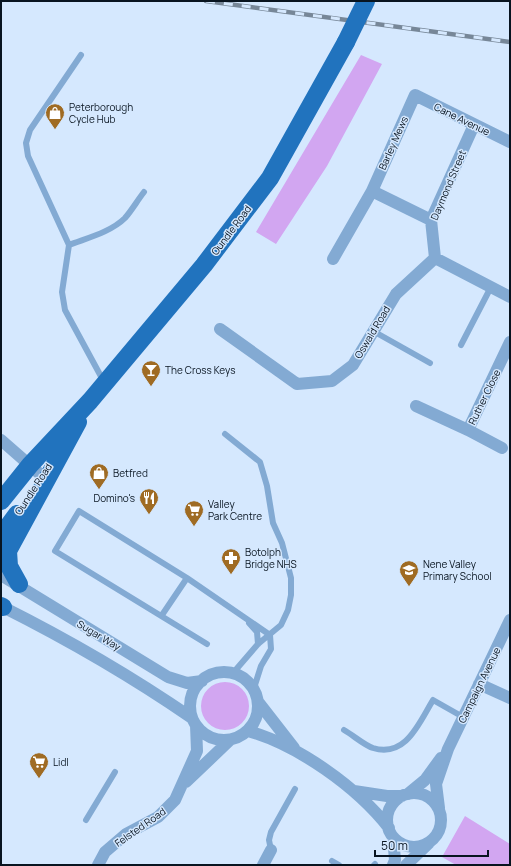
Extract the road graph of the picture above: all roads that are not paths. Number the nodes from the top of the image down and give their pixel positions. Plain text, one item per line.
1 (366, 1) edge
2 (81, 55) dead end
3 (415, 95) joint
4 (474, 125) junction
5 (510, 142) edge
6 (372, 191) junction
7 (144, 192) dead end
8 (431, 220) junction
9 (69, 245) junction
10 (435, 258) junction
11 (333, 259) dead end
12 (491, 287) junction
13 (510, 297) edge
14 (220, 329) dead end
15 (373, 331) junction
16 (510, 342) edge
17 (461, 345) dead end
18 (430, 362) dead end
19 (105, 383) junction
20 (90, 401) junction
21 (416, 406) dead end
22 (468, 430) junction
23 (225, 434) dead end
24 (1, 440) edge
25 (502, 448) dead end
26 (36, 470) junction
27 (1, 501) edge
28 (1, 536) edge
29 (1, 574) edge
30 (187, 578) junction
31 (18, 584) junction
32 (2, 606) edge
33 (236, 610) junction
34 (162, 615) junction
35 (510, 620) edge
36 (270, 635) junction
37 (207, 644) dead end
38 (258, 644) junction
39 (233, 673) junction
40 (202, 681) junction
41 (479, 684) junction
42 (254, 688) junction
43 (510, 698) edge
44 (259, 703) junction
45 (463, 717) junction
46 (194, 722) junction
47 (344, 730) dead end
48 (248, 732) junction
49 (230, 740) junction
50 (448, 749) junction
51 (297, 752) junction
52 (115, 772) dead end
53 (181, 787) junction
54 (295, 789) dead end
55 (354, 791) junction
56 (405, 795) junction
57 (439, 808) junction
58 (86, 820) dead end
59 (391, 833) junction
60 (428, 843) junction
61 (271, 850) joint
62 (332, 861) dead end
63 (98, 865) edge
64 (263, 865) edge
65 (339, 865) edge
66 (393, 865) edge
67 (406, 865) edge

1 - 19 main road, Oundle Road, bridge
2 - 9 lane
3 - 4 street, Cane Avenue
3 - 6 street, Barley Mews
4 - 5 street, Cane Avenue
4 - 8 street, Daymond Street
6 - 8 street
6 - 11 street, Barley Mews
7 - 9 lane
8 - 10 street, Daymond Street
9 - 19 lane
10 - 12 street
10 - 15 street, Oswald Road
12 - 13 street
12 - 17 lane
14 - 15 street, Oswald Road
15 - 18 lane
16 - 22 street, Ruther Close
19 - 20 main road, Oundle Road
20 - 26 main road, Oundle Road
20 - 31 main road
21 - 22 street, Ruther Close
22 - 25 street, Ruther Close
23 - 36 lane
24 - 26 street
26 - 27 main road, Oundle Road
26 - 28 main road, Oundle Road
29 - 31 street, Sugar Way
30 - 33 lane
30 - 34 lane
30 - 34 lane
31 - 40 street, Sugar Way
32 - 46 street, Sugar Way
33 - 36 lane
33 - 38 lane
34 - 37 lane
35 - 41 street, Campaign Avenue
36 - 38 lane
36 - 42 lane
38 - 39 lane
39 - 40 street
39 - 42 street
40 - 46 street
41 - 43 street
41 - 45 street, Campaign Avenue
42 - 44 street
44 - 48 street
44 - 51 street
45 - 47 lane
45 - 50 street, Campaign Avenue
46 - 49 street
46 - 53 street
48 - 49 street
48 - 51 street
49 - 53 street
50 - 56 street, Campaign Avenue
50 - 57 street, Campaign Avenue
51 - 55 street
52 - 58 lane
53 - 63 street, Felsted Road
54 - 61 lane
55 - 56 street
55 - 59 street
56 - 57 street
56 - 59 street
57 - 60 street
59 - 60 street
59 - 66 street
60 - 67 street
61 - 64 street
62 - 65 lane

